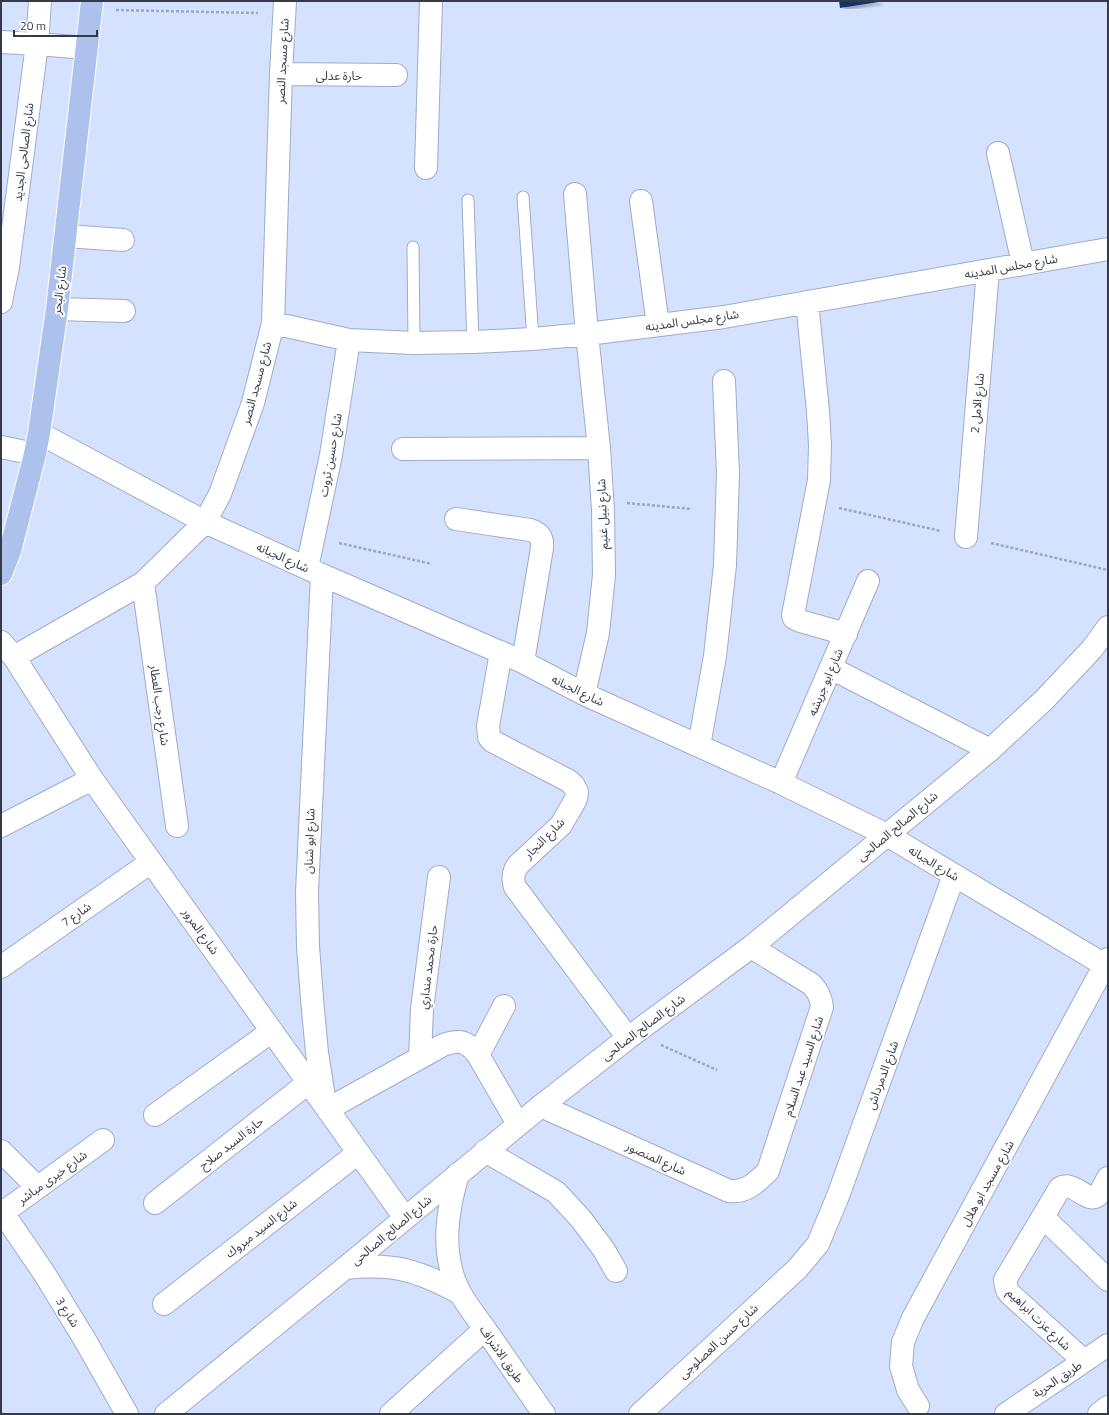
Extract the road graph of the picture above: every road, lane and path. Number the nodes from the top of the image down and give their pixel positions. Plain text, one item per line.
1 (40, 1) edge
2 (431, 1) edge
3 (91, 5) edge
4 (285, 8) edge
5 (1, 42) edge
6 (36, 44) junction
7 (87, 48) junction
8 (281, 74) junction
9 (396, 75) dead end
10 (998, 153) dead end
11 (426, 168) dead end
12 (575, 194) dead end
13 (524, 197) dead end
14 (468, 200) dead end
15 (641, 201) dead end
16 (66, 236) junction
17 (123, 240) dead end
18 (413, 247) dead end
19 (1108, 249) edge
20 (1023, 263) junction
21 (4, 268) edge
22 (988, 270) junction
23 (1, 302) edge
24 (807, 302) junction
25 (57, 310) junction
26 (124, 311) dead end
27 (273, 323) junction
28 (658, 325) junction
29 (587, 334) junction
30 (533, 339) junction
31 (348, 340) junction
32 (474, 342) junction
33 (414, 343) junction
34 (724, 381) dead end
35 (37, 443) junction
36 (1, 447) edge
37 (599, 448) junction
38 (403, 449) dead end
39 (602, 500) junction
40 (692, 509) dead end
41 (456, 519) dead end
42 (205, 522) junction
43 (314, 537) junction
44 (966, 537) dead end
45 (432, 564) dead end
46 (314, 571) junction
47 (1, 574) edge
48 (868, 581) dead end
49 (142, 583) junction
50 (1108, 627) edge
51 (846, 634) junction
52 (8, 649) edge
53 (501, 652) junction
54 (524, 662) junction
55 (831, 668) junction
56 (584, 694) junction
57 (698, 746) junction
58 (990, 750) junction
59 (92, 779) junction
60 (781, 784) junction
61 (1, 826) edge
62 (177, 826) dead end
63 (887, 835) junction
64 (151, 862) junction
65 (954, 875) junction
66 (439, 876) dead end
67 (751, 947) junction
68 (1107, 964) edge
69 (1, 967) edge
70 (504, 1006) dead end
71 (272, 1031) junction
72 (631, 1036) junction
73 (478, 1055) junction
74 (420, 1058) junction
75 (717, 1070) dead end
76 (308, 1083) junction
77 (540, 1106) junction
78 (326, 1108) junction
79 (155, 1115) dead end
80 (518, 1124) junction
81 (103, 1140) dead end
82 (1, 1151) edge
83 (486, 1151) junction
84 (358, 1153) junction
85 (768, 1171) joint
86 (458, 1174) junction
87 (1108, 1178) edge
88 (38, 1187) junction
89 (155, 1203) dead end
90 (2, 1212) edge
91 (1043, 1217) junction
92 (405, 1218) junction
93 (345, 1268) junction
94 (797, 1269) joint
95 (616, 1271) dead end
96 (1108, 1280) edge
97 (460, 1293) junction
98 (164, 1304) dead end
99 (485, 1329) junction
100 (1108, 1345) edge
101 (1084, 1361) junction
102 (918, 1406) dead end
103 (1108, 1407) edge
104 (127, 1414) edge
105 (166, 1414) edge
106 (391, 1414) edge
107 (544, 1414) edge
108 (640, 1414) edge
109 (1006, 1414) edge
110 (1099, 1414) edge

1 - 6 street, شارع الصالحى الجديد
2 - 11 street
3 - 4 path
3 - 7 main road, شارع البحر
4 - 8 street, شارع مسجد النصر
5 - 6 street
6 - 7 street
6 - 21 street, شارع الصالحى الجديد
7 - 16 main road, شارع البحر
8 - 9 street, حارة عدلى
8 - 27 street, شارع مسجد النصر
10 - 20 street
12 - 29 street, شارع نبيل غنيم
13 - 30 lane
14 - 32 lane
15 - 28 street
16 - 17 street
16 - 25 main road, شارع البحر
18 - 33 lane
19 - 20 street, شارع مجلس المدينه
20 - 22 street, شارع مجلس المدينه
21 - 23 street, شارع الصالحى الجديد
22 - 24 street, شارع مجلس المدينه
22 - 44 street, شارع الامل 2
24 - 28 street, شارع مجلس المدينه
24 - 51 street
25 - 26 street
25 - 35 main road, شارع البحر
27 - 31 street, شارع مجلس المدينه
27 - 42 street, شارع مسجد النصر
28 - 29 street, شارع مجلس المدينه
29 - 30 street, شارع مجلس المدينه
29 - 37 street, شارع نبيل غنيم
30 - 32 street, شارع مجلس المدينه
31 - 33 street, شارع مجلس المدينه
31 - 43 street, شارع حسين ثروت
32 - 33 street, شارع مجلس المدينه
34 - 57 street
35 - 36 street, شارع الجبانه
35 - 42 street, شارع الجبانه
35 - 47 main road, شارع البحر
37 - 38 street
37 - 39 street, شارع نبيل غنيم
39 - 40 path
39 - 56 street, شارع نبيل غنيم
41 - 54 street
42 - 46 street, شارع الجبانه
42 - 49 street, شارع مسجد النصر
43 - 45 path
43 - 46 street, شارع حسين ثروت
46 - 53 street, شارع الجبانه
46 - 78 street, شارع ابو شنان
48 - 51 street, شارع ابو جريشه
49 - 52 street, شارع مسجد النصر
49 - 62 street, شارع رجب العطار
50 - 58 street, شارع الصالح الصالحى
51 - 55 street, شارع ابو جريشه
52 - 59 street, شارع المرور
53 - 54 street, شارع الجبانه
53 - 72 street, شارع النجار
54 - 56 street, شارع الجبانه
55 - 58 street
55 - 60 street, شارع ابو جريشه
56 - 57 street, شارع الجبانه
57 - 60 street, شارع الجبانه
58 - 63 street, شارع الصالح الصالحى
59 - 61 street
59 - 64 street, شارع المرور
60 - 63 street, شارع الجبانه
63 - 65 street, شارع الجبانه
63 - 67 street, شارع الصالح الصالحى
64 - 69 street, شارع 7
64 - 71 street, شارع المرور
65 - 68 street, شارع الجبانه
65 - 94 street, شارع الدمرداش
66 - 74 street, حارة محمد منداري
67 - 72 street, شارع الصالح الصالحى
67 - 85 street, شارع السيد عبد السلام
68 - 102 street, شارع مسجد ابو هلال
70 - 73 street
71 - 76 street, شارع المرور
71 - 79 street
72 - 75 path
72 - 77 street, شارع الصالح الصالحى
73 - 74 street
73 - 80 street
74 - 78 street
76 - 78 street, شارع المرور
76 - 89 street, حارة السيد صلاح
77 - 80 street, شارع الصالح الصالحى
77 - 85 street, شارع المنصور
78 - 84 street, شارع المرور
80 - 83 street, شارع الصالح الصالحى
81 - 88 street, شارع خيرى مباشر
82 - 88 street
83 - 86 street, شارع الصالح الصالحى
83 - 95 street
84 - 92 street, شارع المرور
84 - 98 street, شارع السيد مبروك
86 - 92 street, شارع الصالح الصالحى
86 - 97 street, طريق الاشراف
87 - 91 street, شارع عزت ابراهيم
88 - 90 street, شارع خيرى مباشر
90 - 104 street, شارع 3
91 - 96 street
91 - 101 street, شارع عزت ابراهيم
92 - 93 street, شارع الصالح الصالحى
93 - 97 street, طريق الاشراف
93 - 105 street, شارع الصالح الصالحى
94 - 108 street, شارع حسن العصلوجى
97 - 99 street, طريق الاشراف
99 - 106 street
99 - 107 street, طريق الاشراف
100 - 101 street, طريق الحرية
101 - 109 street, طريق الحرية
103 - 110 street

